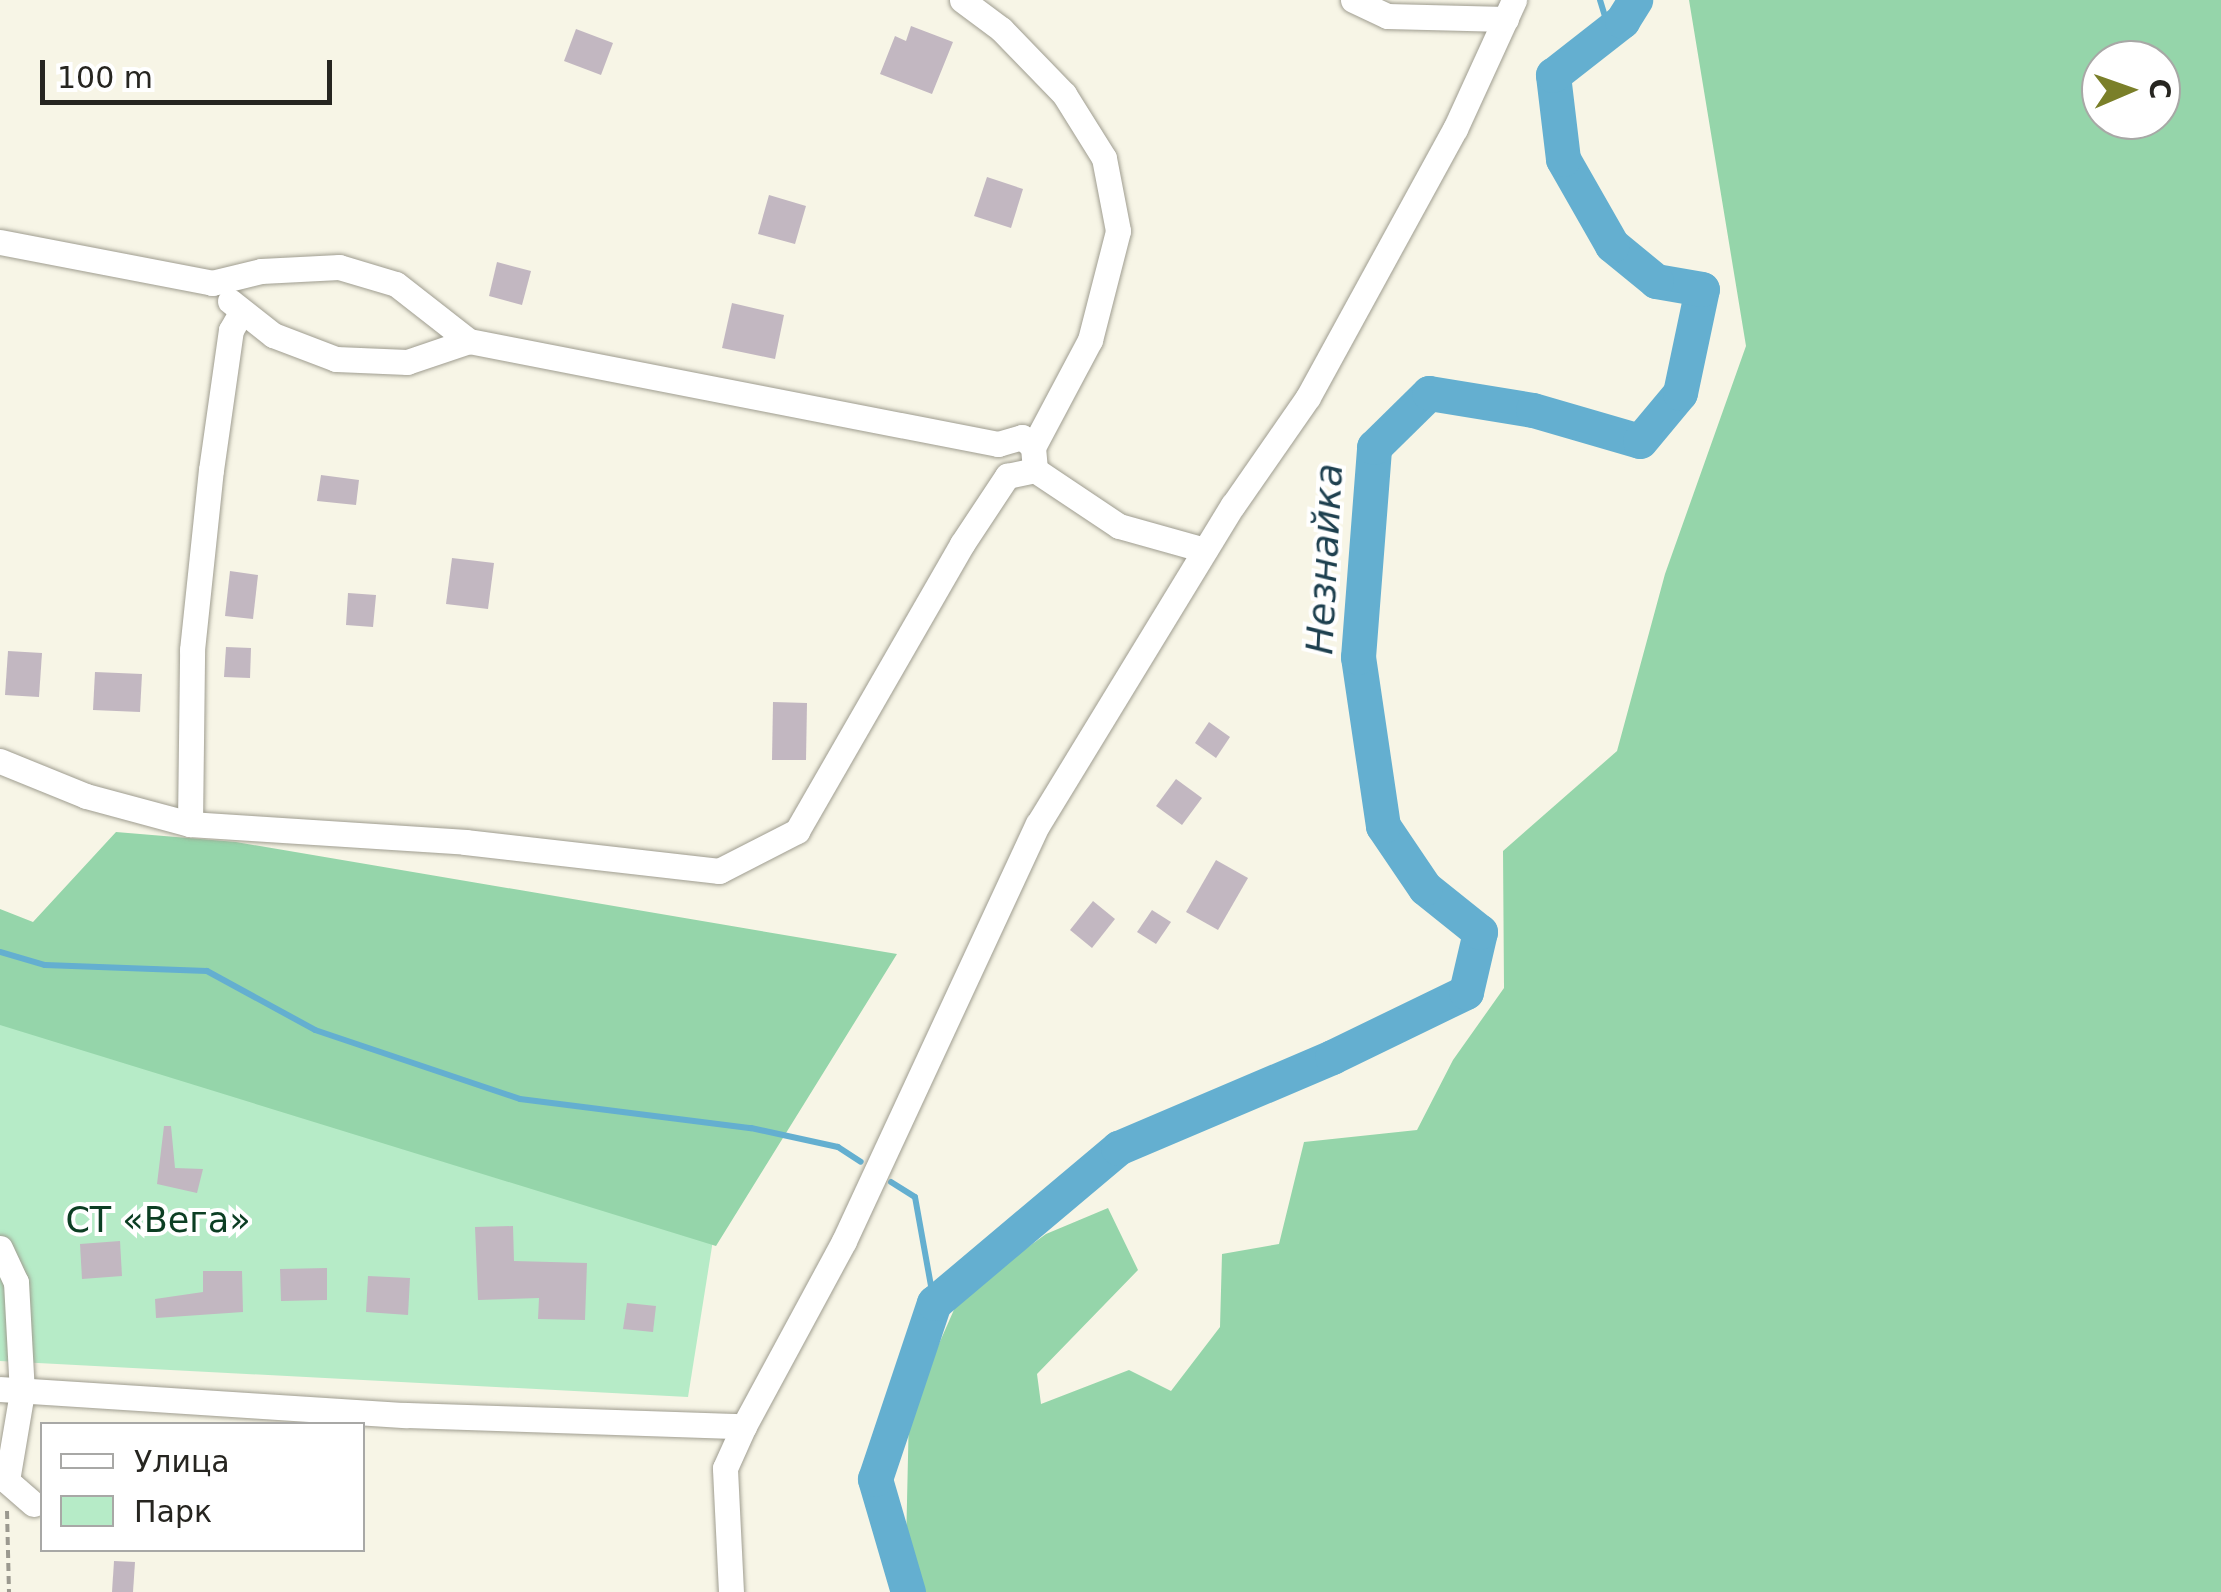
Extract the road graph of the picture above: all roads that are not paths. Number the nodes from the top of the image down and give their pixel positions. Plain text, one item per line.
1 (962, 0) edge
2 (1353, 0) edge
3 (1510, 9) edge
4 (0, 242) edge
5 (212, 283) junction
6 (241, 312) junction
7 (469, 341) junction
8 (1034, 459) junction
9 (1206, 550) junction
10 (0, 761) edge
11 (190, 824) junction
12 (0, 1248) edge
13 (11, 1390) edge
14 (744, 1426) junction
15 (33, 1504) dead end
16 (731, 1592) edge

1 - 8 street
2 - 3 street
3 - 9 street
4 - 5 street
5 - 6 street
5 - 7 street
6 - 7 street
6 - 11 street
7 - 8 street
8 - 9 street
8 - 11 street
9 - 14 street
10 - 11 street
12 - 13 street
13 - 14 street
13 - 15 street
14 - 16 street

